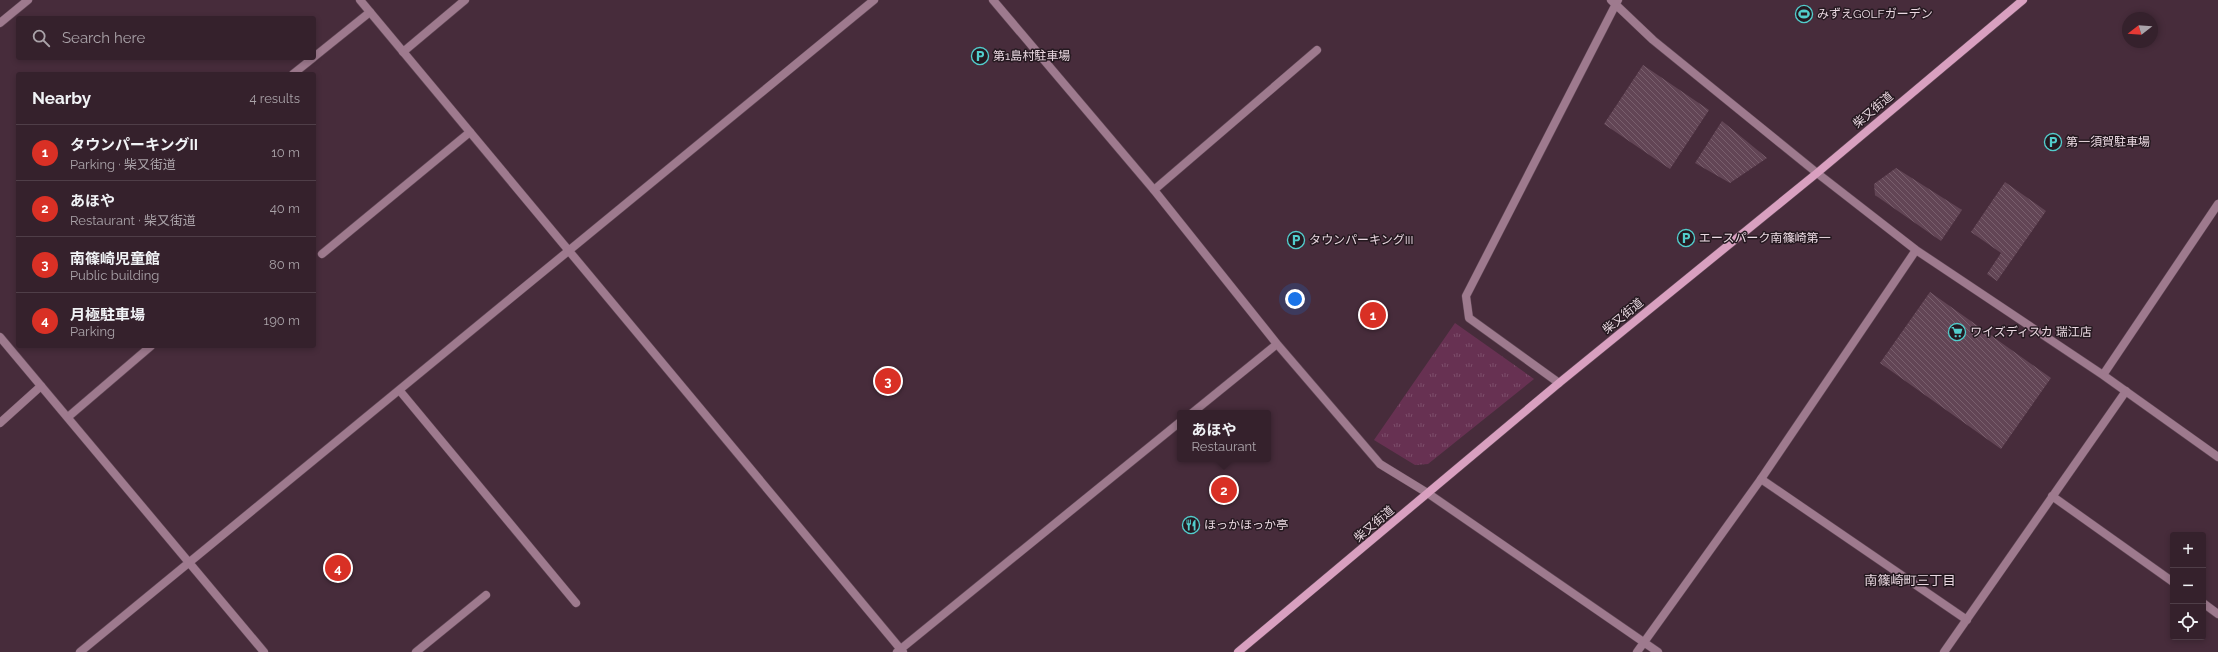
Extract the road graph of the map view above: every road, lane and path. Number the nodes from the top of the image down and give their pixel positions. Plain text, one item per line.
1 (28, 0) edge
2 (360, 0) edge
3 (465, 0) edge
4 (874, 0) edge
5 (993, 0) edge
6 (2023, 0) edge
7 (1615, 2) edge
8 (370, 12) junction
9 (0, 23) edge
10 (1317, 50) dead end
11 (403, 52) junction
12 (316, 56) edge
13 (310, 60) edge
14 (296, 72) edge
15 (470, 132) junction
16 (1817, 173) junction
17 (1154, 190) junction
18 (2218, 204) edge
19 (568, 250) junction
20 (1916, 250) junction
21 (322, 254) dead end
22 (0, 337) edge
23 (1277, 344) junction
24 (149, 348) edge
25 (2103, 375) junction
26 (1559, 383) junction
27 (41, 386) junction
28 (400, 391) junction
29 (2126, 391) junction
30 (1196, 410) edge
31 (68, 417) junction
32 (0, 423) edge
33 (1177, 424) edge
34 (2218, 457) edge
35 (1761, 479) junction
36 (1429, 494) junction
37 (2052, 496) junction
38 (189, 561) junction
39 (2170, 580) edge
40 (486, 594) dead end
41 (576, 603) dead end
42 (2204, 604) edge
43 (2218, 614) edge
44 (1967, 620) junction
45 (1644, 642) junction
46 (900, 651) edge
47 (80, 652) edge
48 (264, 652) edge
49 (416, 652) edge
50 (1238, 652) edge
51 (1637, 652) edge
52 (1658, 652) edge
53 (1944, 652) edge

1 - 9 street
2 - 8 street
3 - 11 street
4 - 19 street
5 - 17 street
6 - 16 main road, 柴又街道
7 - 16 street
7 - 26 street
8 - 11 street
8 - 12 street
10 - 17 street
11 - 15 street
13 - 14 street
15 - 19 street
15 - 21 street
16 - 20 street
16 - 26 main road, 柴又街道
17 - 23 street
18 - 25 street
19 - 28 street
19 - 46 street
20 - 25 street
20 - 35 street
22 - 27 street
23 - 30 street
23 - 36 street
24 - 31 street
25 - 29 street
26 - 36 main road, 柴又街道
27 - 31 street
27 - 32 street
28 - 38 street
28 - 41 street
29 - 34 street
29 - 37 street
31 - 38 street
33 - 46 street
35 - 44 street
35 - 45 street
36 - 45 street
36 - 50 main road, 柴又街道
37 - 39 street
37 - 44 street
38 - 47 street
38 - 48 street
40 - 49 street
42 - 43 street
44 - 53 street
45 - 51 street
45 - 52 street

